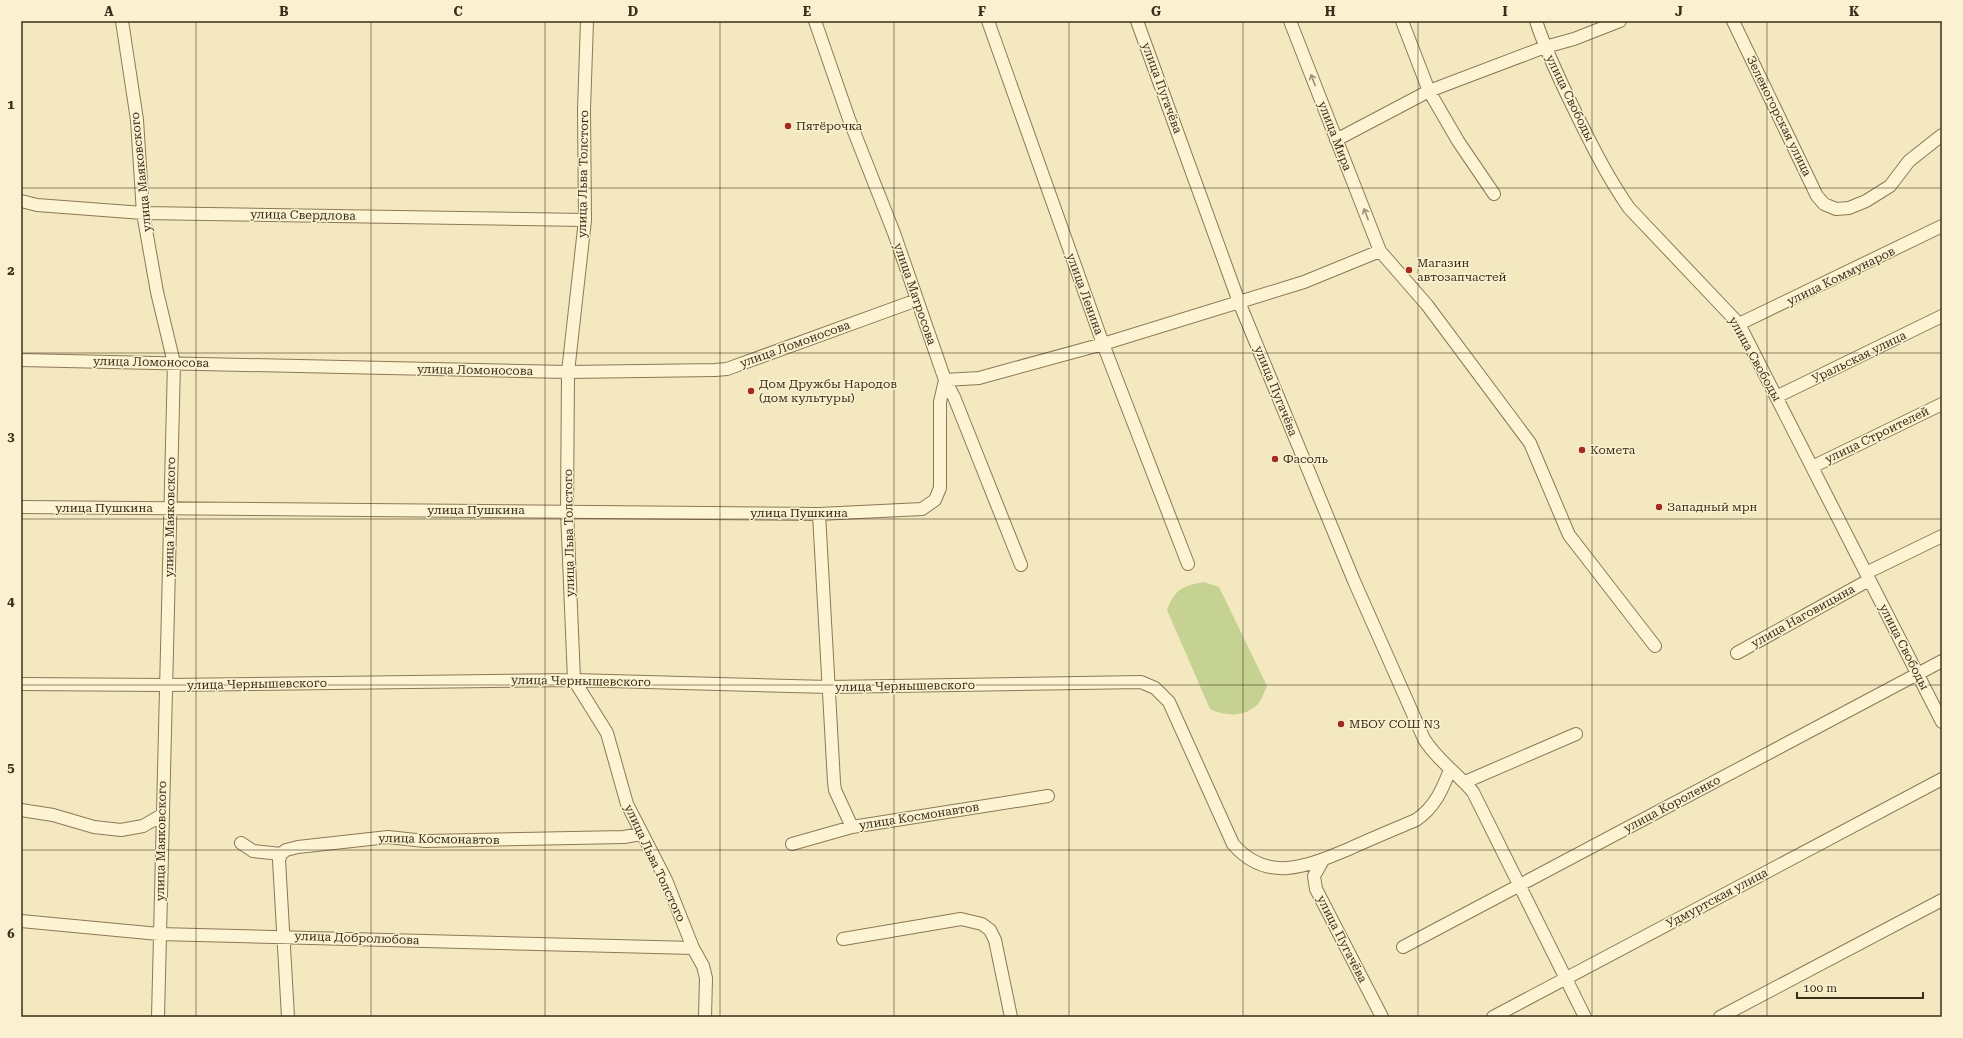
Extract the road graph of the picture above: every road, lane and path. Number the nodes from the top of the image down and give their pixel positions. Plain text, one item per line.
1 (122, 21) edge
2 (587, 21) edge
3 (815, 21) edge
4 (988, 21) edge
5 (1137, 21) edge
6 (1290, 21) edge
7 (1402, 21) edge
8 (1536, 21) edge
9 (1620, 21) edge
10 (1733, 21) edge
11 (1545, 47) junction
12 (1429, 90) junction
13 (1942, 135) edge
14 (1336, 140) junction
15 (1494, 194) dead end
16 (21, 201) edge
17 (143, 213) junction
18 (585, 220) junction
19 (1942, 226) edge
20 (1380, 251) junction
21 (917, 300) junction
22 (1239, 302) junction
23 (1942, 316) edge
24 (1739, 324) junction
25 (1103, 344) junction
26 (21, 360) edge
27 (174, 363) junction
28 (568, 372) junction
29 (945, 380) junction
30 (1776, 398) junction
31 (1942, 404) edge
32 (1812, 467) junction
33 (21, 507) edge
34 (170, 508) junction
35 (567, 511) junction
36 (819, 514) junction
37 (1942, 536) edge
38 (1188, 564) dead end
39 (1021, 565) dead end
40 (1868, 576) junction
41 (1655, 646) dead end
42 (1737, 653) dead end
43 (1942, 661) edge
44 (1917, 673) junction
45 (574, 680) junction
46 (21, 684) edge
47 (165, 685) junction
48 (829, 687) junction
49 (1942, 722) edge
50 (1576, 734) dead end
51 (1450, 770) junction
52 (1942, 779) edge
53 (1464, 782) junction
54 (1048, 796) dead end
55 (21, 810) edge
56 (162, 815) junction
57 (852, 827) junction
58 (642, 834) junction
59 (241, 843) dead end
60 (792, 844) dead end
61 (281, 854) junction
62 (1324, 860) junction
63 (1519, 886) junction
64 (1942, 900) edge
65 (21, 921) edge
66 (159, 934) junction
67 (282, 936) junction
68 (842, 939) dead end
69 (1403, 947) dead end
70 (693, 948) junction
71 (1566, 979) junction
72 (158, 1017) edge
73 (288, 1017) edge
74 (705, 1017) edge
75 (1011, 1017) edge
76 (1382, 1017) edge
77 (1493, 1017) edge
78 (1585, 1017) edge
79 (1720, 1017) edge

1 - 17 street, улица Маяковского
2 - 18 street, улица Льва Толстого
3 - 21 street, улица Матросова
4 - 25 street, улица Ленина
5 - 22 street, улица Пугачёва
14 -> 6 street, улица Мира
7 - 12 street
8 - 11 street, улица Свободы
9 - 11 street
10 - 13 street, Зеленогорская улица
11 - 12 street
11 - 24 street, улица Свободы
12 - 14 street
12 - 15 street
20 -> 14 street, улица Мира
16 - 17 street, улица Свердлова
17 - 18 street, улица Свердлова
17 - 27 street, улица Маяковского
18 - 28 street, улица Льва Толстого
19 - 24 street, улица Коммунаров
20 - 22 street
20 - 41 street
21 - 28 street, улица Ломоносова
21 - 29 street, улица Матросова
22 - 25 street
22 - 51 street, улица Пугачёва
23 - 30 street, Уральская улица
24 - 30 street, улица Свободы
25 - 29 street
25 - 38 street, улица Ленина
26 - 27 street, улица Ломоносова
27 - 28 street, улица Ломоносова
27 - 34 street, улица Маяковского
28 - 35 street, улица Льва Толстого
29 - 36 street, улица Пушкина
29 - 39 street, улица Матросова
30 - 32 street, улица Свободы
31 - 32 street, улица Строителей
32 - 40 street, улица Свободы
33 - 34 street, улица Пушкина
34 - 35 street, улица Пушкина
34 - 47 street, улица Маяковского
35 - 36 street, улица Пушкина
35 - 45 street, улица Льва Толстого
36 - 48 street
37 - 40 street, улица Наговицына
40 - 42 street, улица Наговицына
40 - 44 street, улица Свободы
43 - 44 street, улица Короленко
44 - 49 street, улица Свободы
44 - 63 street, улица Короленко
45 - 47 street, улица Чернышевского
45 - 48 street, улица Чернышевского
45 - 58 street, улица Льва Толстого
46 - 47 street, улица Чернышевского
47 - 56 street, улица Маяковского
48 - 57 street
48 - 62 street, улица Чернышевского
50 - 53 street
51 - 53 street, улица Пугачёва
51 - 62 street
52 - 71 street, Удмуртская улица
53 - 63 street, улица Пугачёва
54 - 57 street, улица Космонавтов
55 - 56 street
56 - 66 street, улица Маяковского
57 - 60 street, улица Космонавтов
58 - 61 street, улица Космонавтов
58 - 70 street, улица Льва Толстого
59 - 61 street, улица Космонавтов
61 - 67 street
62 - 76 street, улица Пугачёва
63 - 69 street, улица Короленко
63 - 71 street, улица Пугачёва
64 - 79 street
65 - 66 street, улица Добролюбова
66 - 67 street, улица Добролюбова
66 - 72 street, улица Маяковского
67 - 70 street, улица Добролюбова
67 - 73 street
68 - 75 street
70 - 74 street, улица Льва Толстого
71 - 77 street, Удмуртская улица
71 - 78 street, улица Пугачёва

